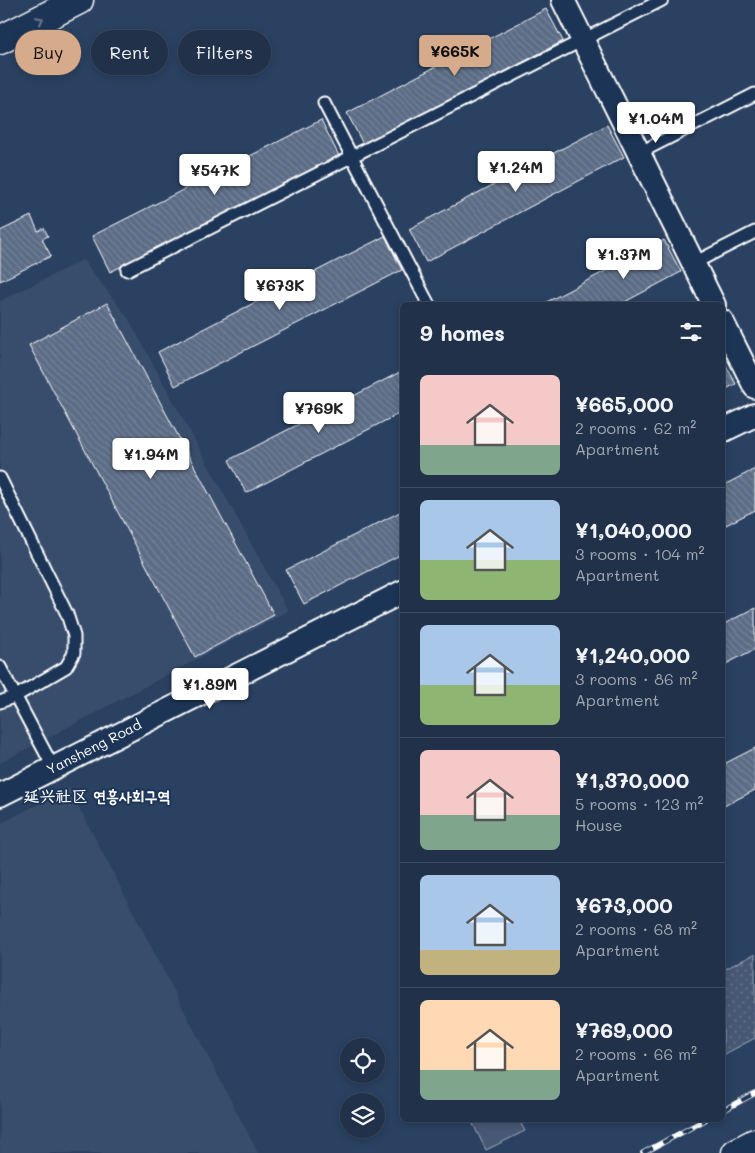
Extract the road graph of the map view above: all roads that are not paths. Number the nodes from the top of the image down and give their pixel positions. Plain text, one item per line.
1 (80, 0) edge
2 (563, 0) edge
3 (662, 0) edge
4 (0, 40) edge
5 (583, 40) junction
6 (755, 94) edge
7 (324, 103) dead end
8 (639, 153) junction
9 (352, 157) junction
10 (755, 232) edge
11 (694, 263) junction
12 (127, 270) dead end
13 (427, 302) edge
14 (713, 302) edge
15 (725, 328) edge
16 (755, 387) edge
17 (755, 415) edge
18 (725, 430) edge
19 (0, 478) edge
20 (400, 593) edge
21 (0, 667) edge
22 (16, 696) junction
23 (0, 702) edge
24 (54, 767) junction
25 (0, 795) edge
26 (755, 1143) edge
27 (736, 1153) edge

4 -> 1 street
2 - 5 street
3 - 5 lane
5 - 8 street
5 - 9 lane
6 - 8 lane
7 - 9 lane
8 - 11 street
9 - 12 lane
9 - 13 lane
10 - 11 lane
11 - 14 street
15 - 16 street
17 - 18 street
19 - 22 lane
20 - 24 street, Yansheng Road
21 - 22 lane
22 - 23 lane
22 - 24 lane
24 - 25 street, Yansheng Road
26 - 27 street

